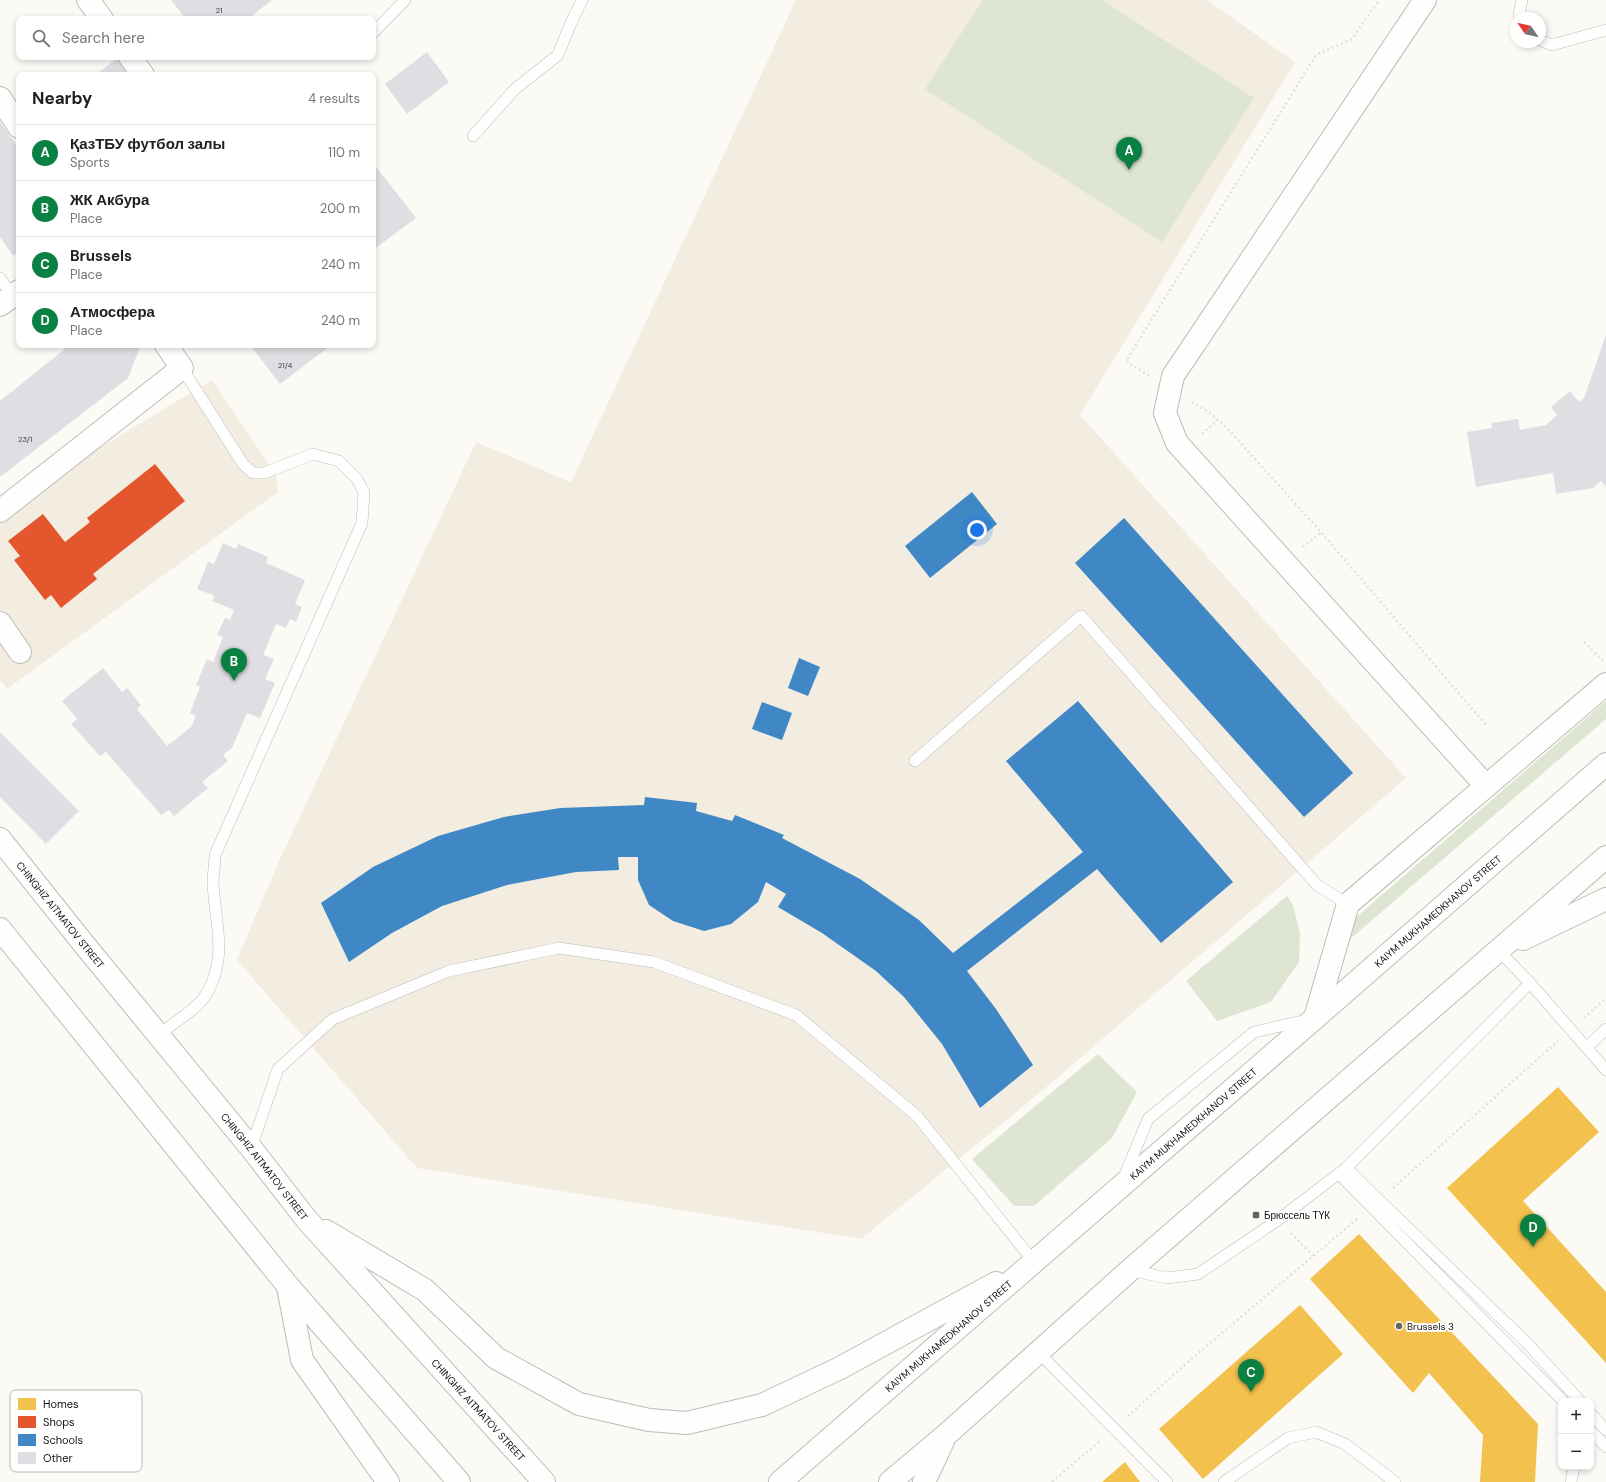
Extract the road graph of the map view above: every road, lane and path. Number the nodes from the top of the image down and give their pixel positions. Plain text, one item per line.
1 (88, 0) edge
2 (406, 0) edge
3 (582, 0) edge
4 (1379, 0) edge
5 (1425, 0) edge
6 (1522, 0) edge
7 (1520, 12) edge
8 (100, 16) edge
9 (376, 30) edge
10 (1606, 30) edge
11 (1546, 42) edge
12 (132, 60) edge
13 (141, 72) edge
14 (0, 98) edge
15 (16, 122) edge
16 (473, 136) dead end
17 (0, 278) edge
18 (10, 297) edge
19 (168, 348) edge
20 (182, 368) junction
21 (1170, 390) junction
22 (0, 511) edge
23 (0, 623) edge
24 (1584, 642) dead end
25 (20, 652) dead end
26 (1605, 673) edge
27 (1486, 725) dead end
28 (915, 761) dead end
29 (1606, 764) edge
30 (1486, 786) junction
31 (0, 839) edge
32 (1606, 856) edge
33 (1606, 899) edge
34 (1348, 904) junction
35 (0, 929) edge
36 (1499, 950) junction
37 (1530, 983) junction
38 (1606, 998) edge
39 (1315, 1018) junction
40 (1571, 1029) junction
41 (1606, 1029) edge
42 (158, 1035) junction
43 (1587, 1047) junction
44 (1606, 1070) edge
45 (252, 1148) junction
46 (1342, 1171) junction
47 (1120, 1187) junction
48 (1375, 1203) junction
49 (307, 1220) junction
50 (1289, 1231) dead end
51 (1313, 1256) junction
52 (1034, 1262) junction
53 (1130, 1270) junction
54 (288, 1286) junction
55 (1039, 1353) junction
56 (1560, 1398) edge
57 (1577, 1398) edge
58 (1594, 1417) edge
59 (1114, 1428) junction
60 (1606, 1430) edge
61 (1594, 1434) edge
62 (946, 1435) junction
63 (1606, 1447) edge
64 (1573, 1470) edge
65 (388, 1482) edge
66 (459, 1482) edge
67 (544, 1482) edge
68 (780, 1482) edge
69 (890, 1482) edge
70 (924, 1482) edge
71 (1052, 1482) edge
72 (1168, 1482) edge
73 (1224, 1482) edge
74 (1395, 1482) edge
75 (1571, 1482) edge

1 - 8 main road
2 - 9 lane
3 - 16 lane
4 - 21 path
5 - 21 main road
6 - 7 lane
10 - 11 lane
12 - 13 main road
14 - 15 main road
17 - 18 lane
19 - 20 main road
20 - 22 main road
20 - 42 lane
21 - 27 path
21 - 30 main road
23 - 25 main road
24 - 26 path
26 - 30 main road
28 - 34 lane
29 - 39 main road, KAIYM MUKHAMEDKHANOV STREET
30 - 34 main road
31 - 42 main road, CHINGHIZ AITMATOV STREET
32 - 36 main road
33 - 36 main road
34 - 39 main road
35 - 54 main road
36 - 37 lane
36 - 53 main road
37 - 40 lane
37 - 46 lane
38 - 40 path
39 - 47 main road, KAIYM MUKHAMEDKHANOV STREET
39 - 47 lane
40 - 43 lane
40 - 48 path
41 - 43 lane
42 - 45 main road, CHINGHIZ AITMATOV STREET
43 - 44 lane
45 - 49 main road, CHINGHIZ AITMATOV STREET
45 - 52 lane
46 - 48 lane
46 - 53 lane
47 - 52 main road, KAIYM MUKHAMEDKHANOV STREET
48 - 51 path
48 - 56 lane
48 - 57 lane
49 - 52 main road
49 - 67 main road, CHINGHIZ AITMATOV STREET
50 - 51 path
51 - 59 path
52 - 68 main road, KAIYM MUKHAMEDKHANOV STREET
53 - 55 main road
54 - 65 main road
54 - 66 main road
55 - 59 lane
55 - 62 main road
58 - 60 lane
59 - 71 path
59 - 72 lane
61 - 63 lane
62 - 69 main road
62 - 70 main road
64 - 75 lane
73 - 74 lane

